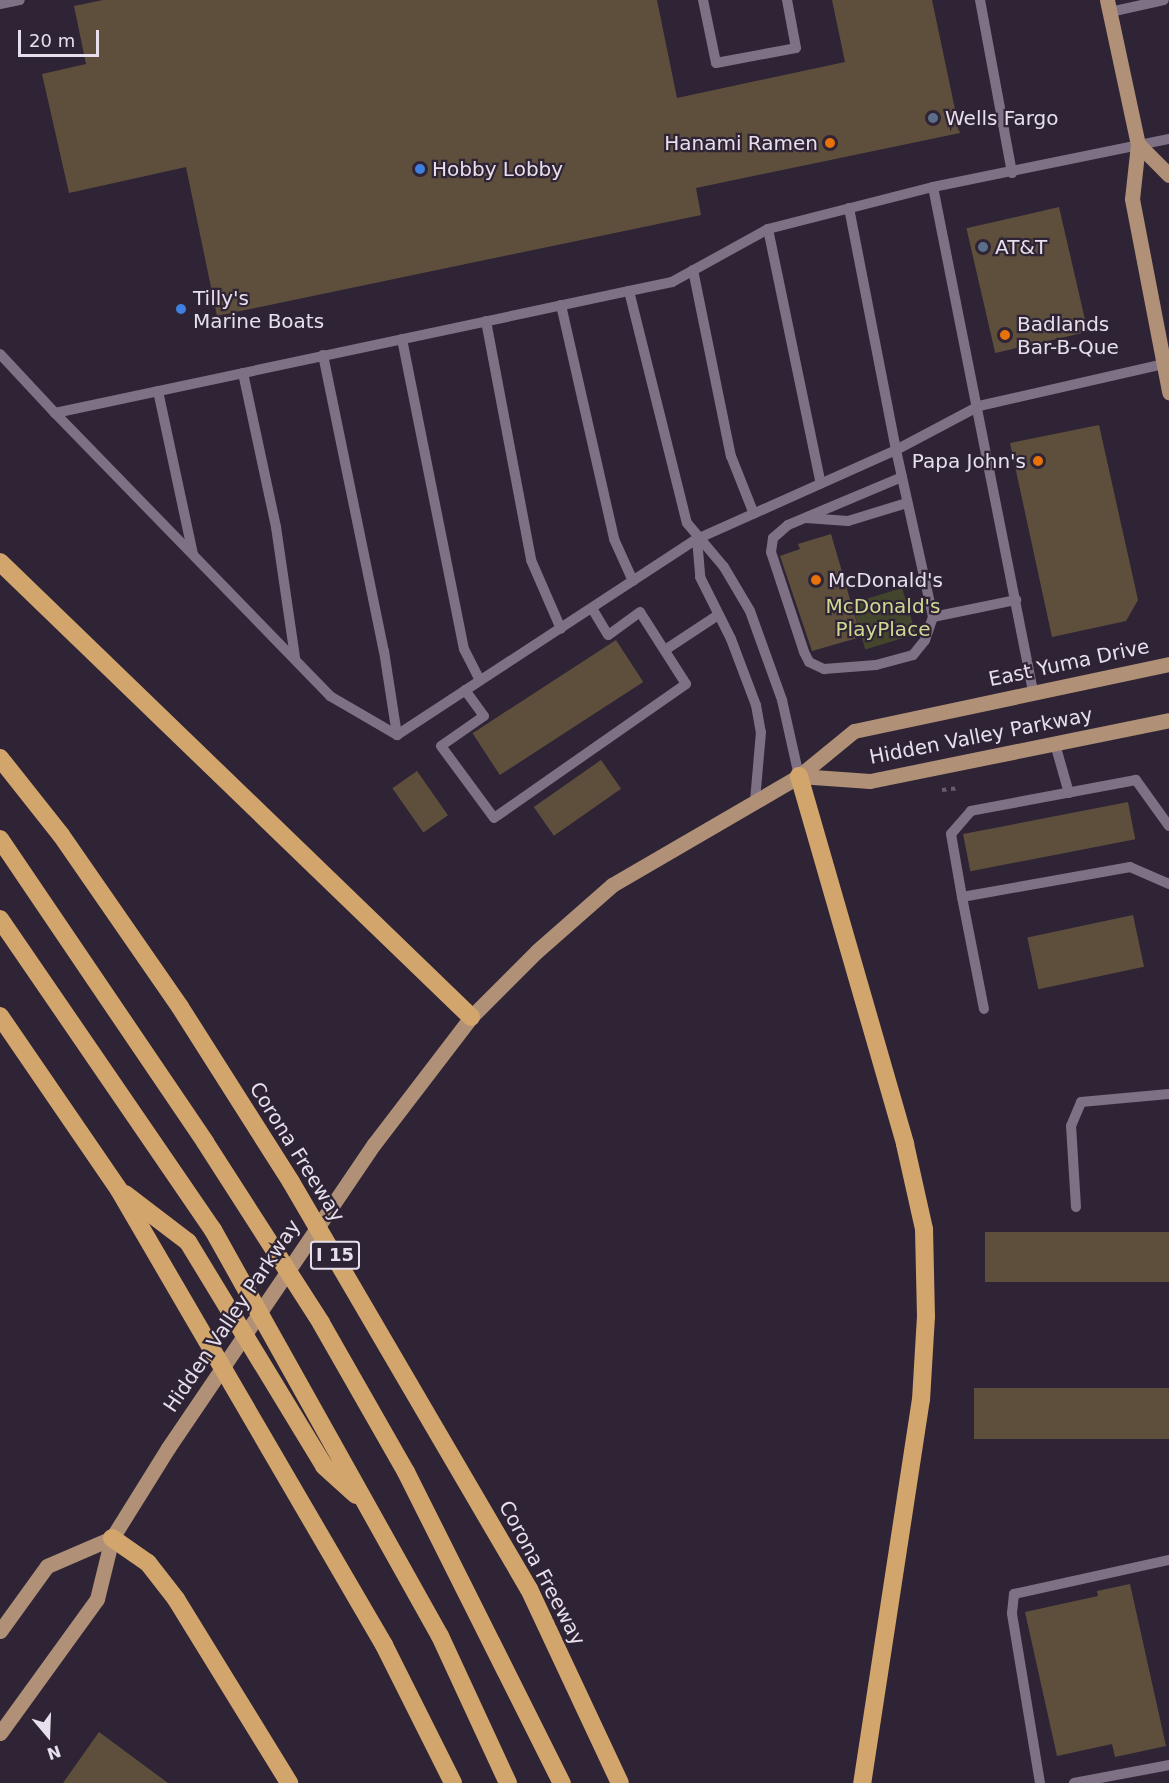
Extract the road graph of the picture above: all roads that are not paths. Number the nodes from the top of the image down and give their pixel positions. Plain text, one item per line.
1 (20, 0) edge
2 (703, 0) edge
3 (787, 0) edge
4 (980, 0) edge
5 (1164, 0) edge
6 (0, 4) edge
7 (1109, 6) edge
8 (1169, 139) edge
9 (1138, 144) junction
10 (1012, 173) junction
11 (1169, 175) edge
12 (933, 187) junction
13 (849, 208) junction
14 (768, 229) junction
15 (693, 270) junction
16 (629, 291) junction
17 (561, 305) junction
18 (486, 321) junction
19 (402, 339) junction
20 (0, 354) edge
21 (323, 356) junction
22 (1164, 364) junction
23 (243, 373) junction
24 (158, 391) junction
25 (1169, 392) edge
26 (979, 406) junction
27 (55, 412) junction
28 (896, 450) junction
29 (902, 477) junction
30 (821, 484) junction
31 (907, 502) junction
32 (754, 514) junction
33 (806, 518) junction
34 (698, 539) junction
35 (193, 554) junction
36 (0, 562) edge
37 (633, 581) junction
38 (1016, 600) junction
39 (592, 608) junction
40 (718, 615) junction
41 (933, 617) junction
42 (561, 628) junction
43 (665, 650) junction
44 (295, 659) junction
45 (1169, 664) edge
46 (480, 681) junction
47 (465, 690) junction
48 (1034, 691) junction
49 (978, 703) joint
50 (1169, 720) edge
51 (397, 735) junction
52 (1055, 744) junction
53 (0, 758) edge
54 (799, 776) junction
55 (1069, 793) junction
56 (754, 800) junction
57 (1169, 826) edge
58 (0, 839) edge
59 (1169, 884) edge
60 (962, 897) junction
61 (0, 919) edge
62 (984, 1009) dead end
63 (0, 1016) edge
64 (471, 1017) junction
65 (1169, 1094) edge
66 (119, 1190) junction
67 (1076, 1207) dead end
68 (369, 1506) junction
69 (112, 1538) junction
70 (1169, 1560) edge
71 (0, 1631) edge
72 (0, 1733) edge
73 (1169, 1766) edge
74 (289, 1783) edge
75 (453, 1783) edge
76 (508, 1783) edge
77 (562, 1783) edge
78 (620, 1783) edge
79 (862, 1783) edge
80 (1040, 1783) edge
81 (1074, 1783) edge

1 - 6 lane
2 - 3 lane
4 - 10 lane
5 - 7 lane
7 - 9 main road
8 - 9 lane
9 - 10 lane
9 - 11 main road
9 - 22 main road
10 - 12 lane
12 - 13 lane
12 - 26 lane
13 - 14 lane
13 - 28 lane
14 - 15 lane
14 - 30 lane
15 - 16 lane
15 - 32 lane
16 - 17 lane
16 - 34 lane
17 - 18 lane
17 - 37 lane
18 - 19 lane
18 - 42 lane
19 - 21 lane
19 - 46 lane
20 - 27 lane
21 - 23 lane
21 - 51 lane
22 - 25 main road
22 - 26 lane
23 - 24 lane
23 - 44 lane
24 - 27 lane
24 - 35 lane
26 - 28 lane
26 - 38 lane
27 - 35 lane
28 - 29 lane
28 - 30 lane
29 - 31 lane
29 - 33 lane
30 - 32 lane
31 - 33 lane
31 - 41 lane
32 - 34 lane
33 - 41 lane
34 - 37 lane
34 - 40 lane
34 - 54 lane
35 - 44 lane
36 - 64 highway
37 - 39 lane
38 - 41 lane
38 - 48 lane
39 - 42 lane
39 - 43 lane
40 - 43 lane
40 - 56 lane
42 - 46 lane
43 - 47 lane
44 - 51 lane
45 - 48 main road, East Yuma Drive
46 - 47 lane
47 - 51 lane
48 - 49 main road, East Yuma Drive
49 - 54 main road, Hidden Valley Parkway
50 - 52 main road, Hidden Valley Parkway
52 - 54 main road, Hidden Valley Parkway
52 - 55 lane
53 - 78 highway, Corona Freeway / I 15
54 - 56 main road, Hidden Valley Parkway
54 - 79 highway
55 - 57 lane
55 - 60 lane
56 - 64 main road, Hidden Valley Parkway
58 - 77 highway
59 - 60 lane
60 - 62 lane
61 - 68 highway
63 - 66 highway
64 - 69 main road, Hidden Valley Parkway
65 - 67 lane
66 - 68 highway
66 - 75 highway
68 - 76 highway
69 - 71 main road
69 - 72 main road, Hidden Valley Parkway
69 - 74 highway
70 - 80 lane
73 - 81 lane

